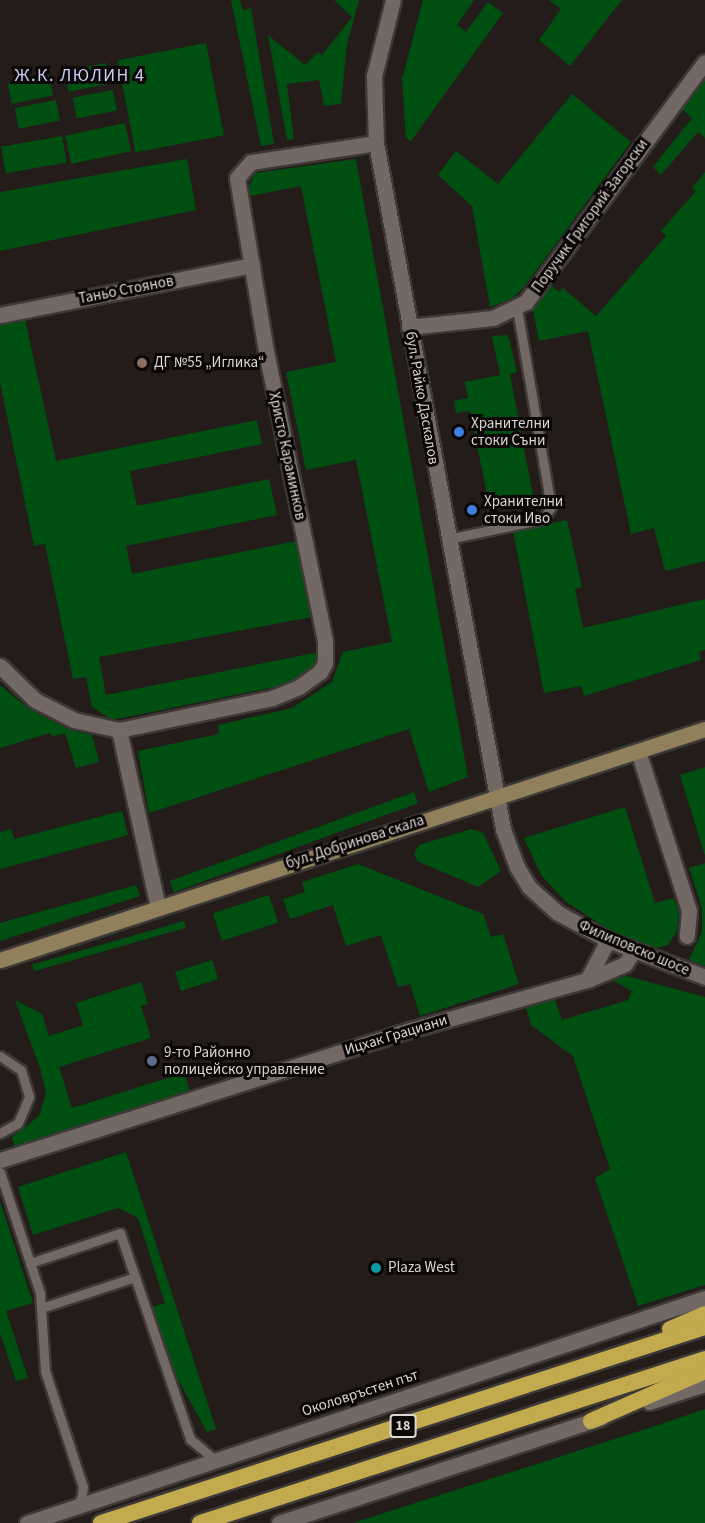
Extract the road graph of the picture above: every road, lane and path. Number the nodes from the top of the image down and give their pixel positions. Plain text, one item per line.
1 (393, 0) edge
2 (705, 62) edge
3 (376, 143) junction
4 (252, 265) junction
5 (517, 308) junction
6 (0, 315) edge
7 (409, 327) junction
8 (448, 539) junction
9 (0, 666) edge
10 (705, 729) edge
11 (119, 730) junction
12 (638, 751) junction
13 (496, 796) junction
14 (158, 907) junction
15 (687, 936) dead end
16 (608, 940) junction
17 (634, 950) junction
18 (2, 959) edge
19 (705, 977) edge
20 (587, 980) junction
21 (0, 1056) edge
22 (0, 1133) edge
23 (0, 1160) edge
24 (0, 1172) edge
25 (30, 1263) junction
26 (135, 1277) junction
27 (705, 1298) edge
28 (41, 1308) junction
29 (705, 1314) edge
30 (705, 1327) edge
31 (705, 1359) edge
32 (574, 1371) junction
33 (705, 1371) edge
34 (705, 1384) edge
35 (591, 1421) junction
36 (215, 1460) junction
37 (73, 1508) junction
38 (27, 1523) edge
39 (101, 1523) edge
40 (200, 1523) edge
41 (279, 1523) edge

1 - 3 street, бул. Райко Даскалов
2 - 5 street, Поручик Григорий Загорски
3 - 4 street, Христо Караминков
3 - 7 street, бул. Райко Даскалов
4 - 6 street, Таньо Стоянов
4 - 11 street, Христо Караминков
5 - 7 street, Поручик Григорий Загорски
5 - 8 lane
7 - 8 street, бул. Райко Даскалов
8 - 13 street, бул. Райко Даскалов
9 - 11 street
10 - 12 main road, бул. Добринова скала
11 - 14 street
12 - 13 main road, бул. Добринова скала
12 - 15 street
13 - 14 main road, бул. Добринова скала
13 - 16 street, Филиповско шосе
14 - 18 main road, бул. Добринова скала
16 - 17 street, Филиповско шосе
16 - 20 street
17 - 19 street, Филиповско шосе
17 - 20 street, Ицхак Грациани
20 - 23 street, Ицхак Грациани
21 - 22 lane
24 - 25 lane
25 - 26 lane
25 - 28 lane
26 - 28 lane
26 - 36 lane
27 - 36 street, Околовръстен път
28 - 37 lane
29 - 32 highway
30 - 32 highway, 18
31 - 40 highway, 18
32 - 39 highway, 18
33 - 35 highway
34 - 35 street
35 - 41 street
36 - 37 street, Околовръстен път
37 - 38 street, Околовръстен път

